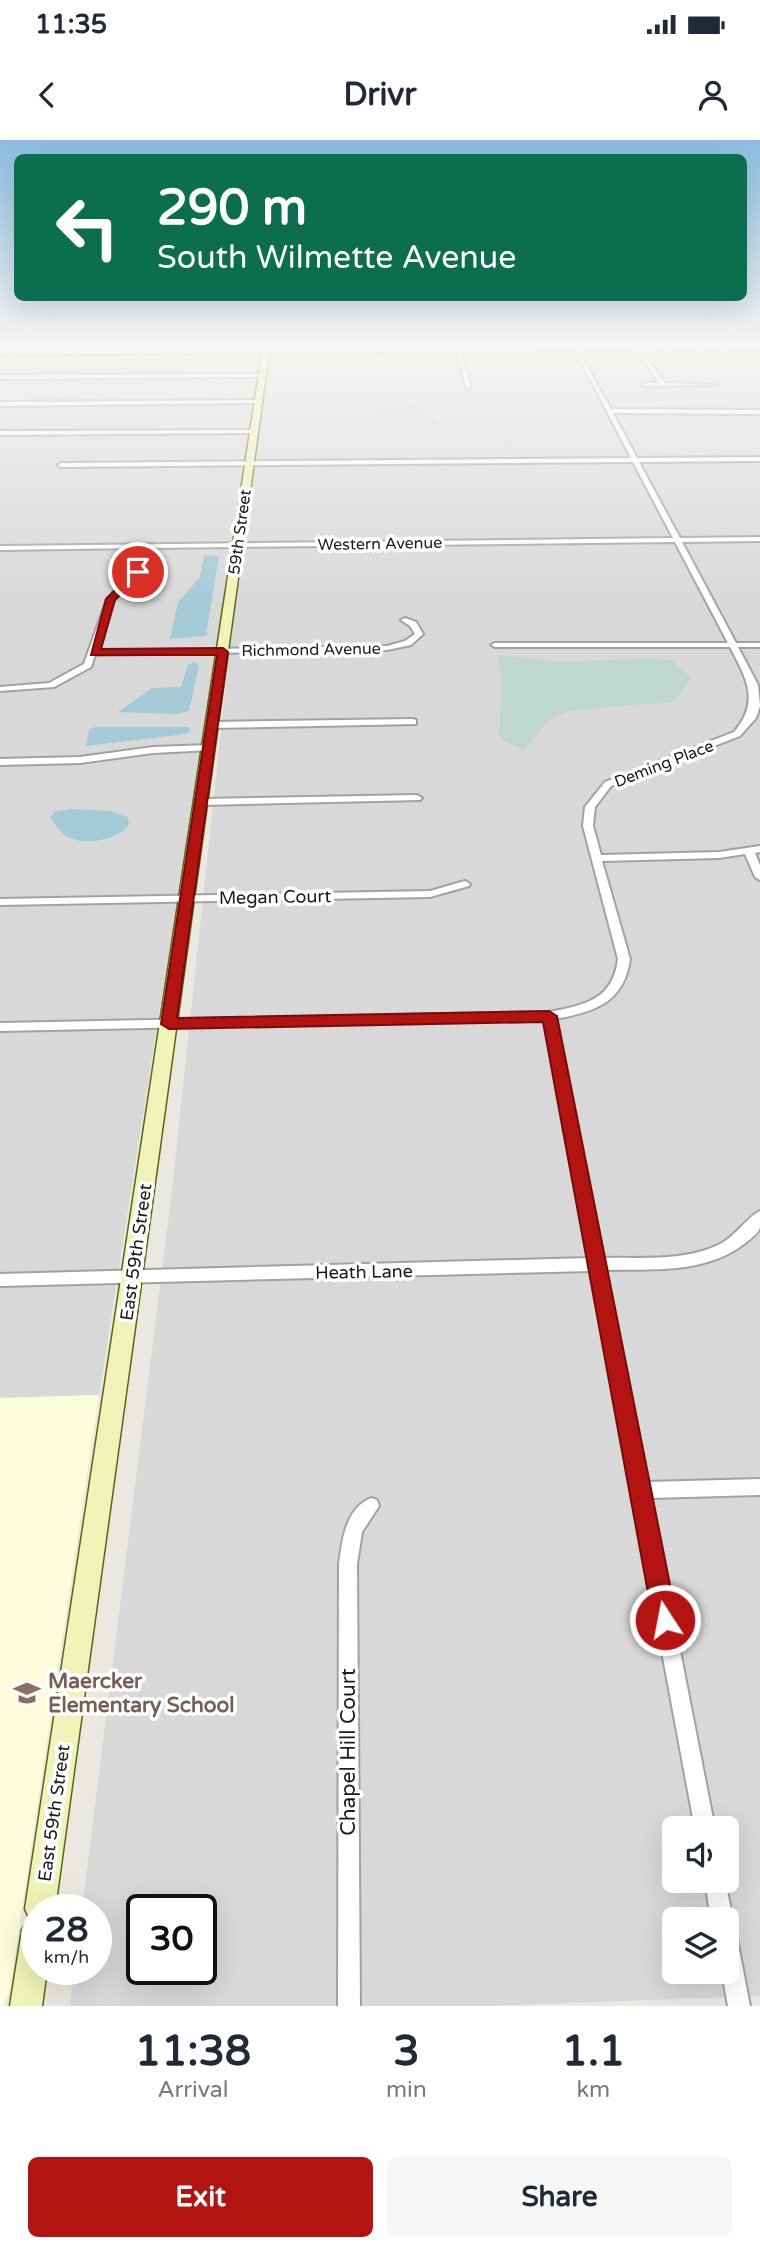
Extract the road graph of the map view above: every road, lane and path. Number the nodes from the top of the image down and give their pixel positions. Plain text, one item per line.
1 (619, 430) edge
2 (255, 431) joint
3 (0, 433) edge
4 (760, 459) edge
5 (635, 460) junction
6 (251, 463) junction
7 (61, 466) dead end
8 (760, 539) edge
9 (677, 540) junction
10 (239, 545) junction
11 (149, 546) junction
12 (0, 548) edge
13 (231, 595) joint
14 (405, 620) dead end
15 (495, 645) dead end
16 (732, 645) junction
17 (760, 645) edge
18 (223, 652) junction
19 (95, 653) junction
20 (757, 685) edge
21 (0, 689) edge
22 (413, 722) dead end
23 (212, 725) junction
24 (209, 748) junction
25 (0, 762) edge
26 (417, 798) dead end
27 (201, 802) junction
28 (754, 850) edge
29 (597, 858) junction
30 (760, 877) edge
31 (465, 884) dead end
32 (187, 898) junction
33 (0, 902) edge
34 (549, 1016) junction
35 (169, 1024) junction
36 (0, 1027) edge
37 (760, 1217) edge
38 (597, 1265) junction
39 (132, 1278) junction
40 (0, 1280) edge
41 (760, 1487) edge
42 (640, 1490) junction
43 (371, 1506) dead end
44 (703, 1816) edge
45 (42, 1894) edge
46 (735, 1984) edge
47 (29, 1985) edge
48 (26, 2006) edge
49 (349, 2006) edge
50 (739, 2006) edge

1 - 5 street, Deming Place
2 - 3 street
2 - 6 street, 59th Street
4 - 5 street
5 - 6 street
5 - 9 street, Deming Place
6 - 7 street
6 - 10 street, 59th Street
8 - 9 street, Western Avenue
9 - 10 street, Western Avenue
9 - 16 street, Deming Place
10 - 11 street, Western Avenue
10 - 13 street, 59th Street
11 - 12 street, Western Avenue
11 - 19 street
13 - 18 street, East 59th Street
14 - 18 street, Richmond Avenue
15 - 16 street
16 - 17 street
16 - 20 street, Deming Place
18 - 19 street, Richmond Avenue
18 - 23 street, East 59th Street
19 - 21 street
20 - 29 street, Deming Place
22 - 23 street
23 - 24 street, East 59th Street
24 - 25 street
24 - 27 street, East 59th Street
26 - 27 street
27 - 32 street, East 59th Street
28 - 29 street
28 - 30 street
29 - 34 street, Deming Place
31 - 32 street, Megan Court
32 - 33 street, Megan Court
32 - 35 street, East 59th Street
34 - 35 street, Deming Place
34 - 38 street
35 - 36 street
35 - 39 street, East 59th Street
37 - 38 street, Heath Lane
38 - 39 street, Heath Lane
38 - 42 street
39 - 40 street, Heath Lane
39 - 45 street, East 59th Street
41 - 42 street
42 - 44 street
43 - 49 street, Chapel Hill Court
46 - 50 street
47 - 48 street

